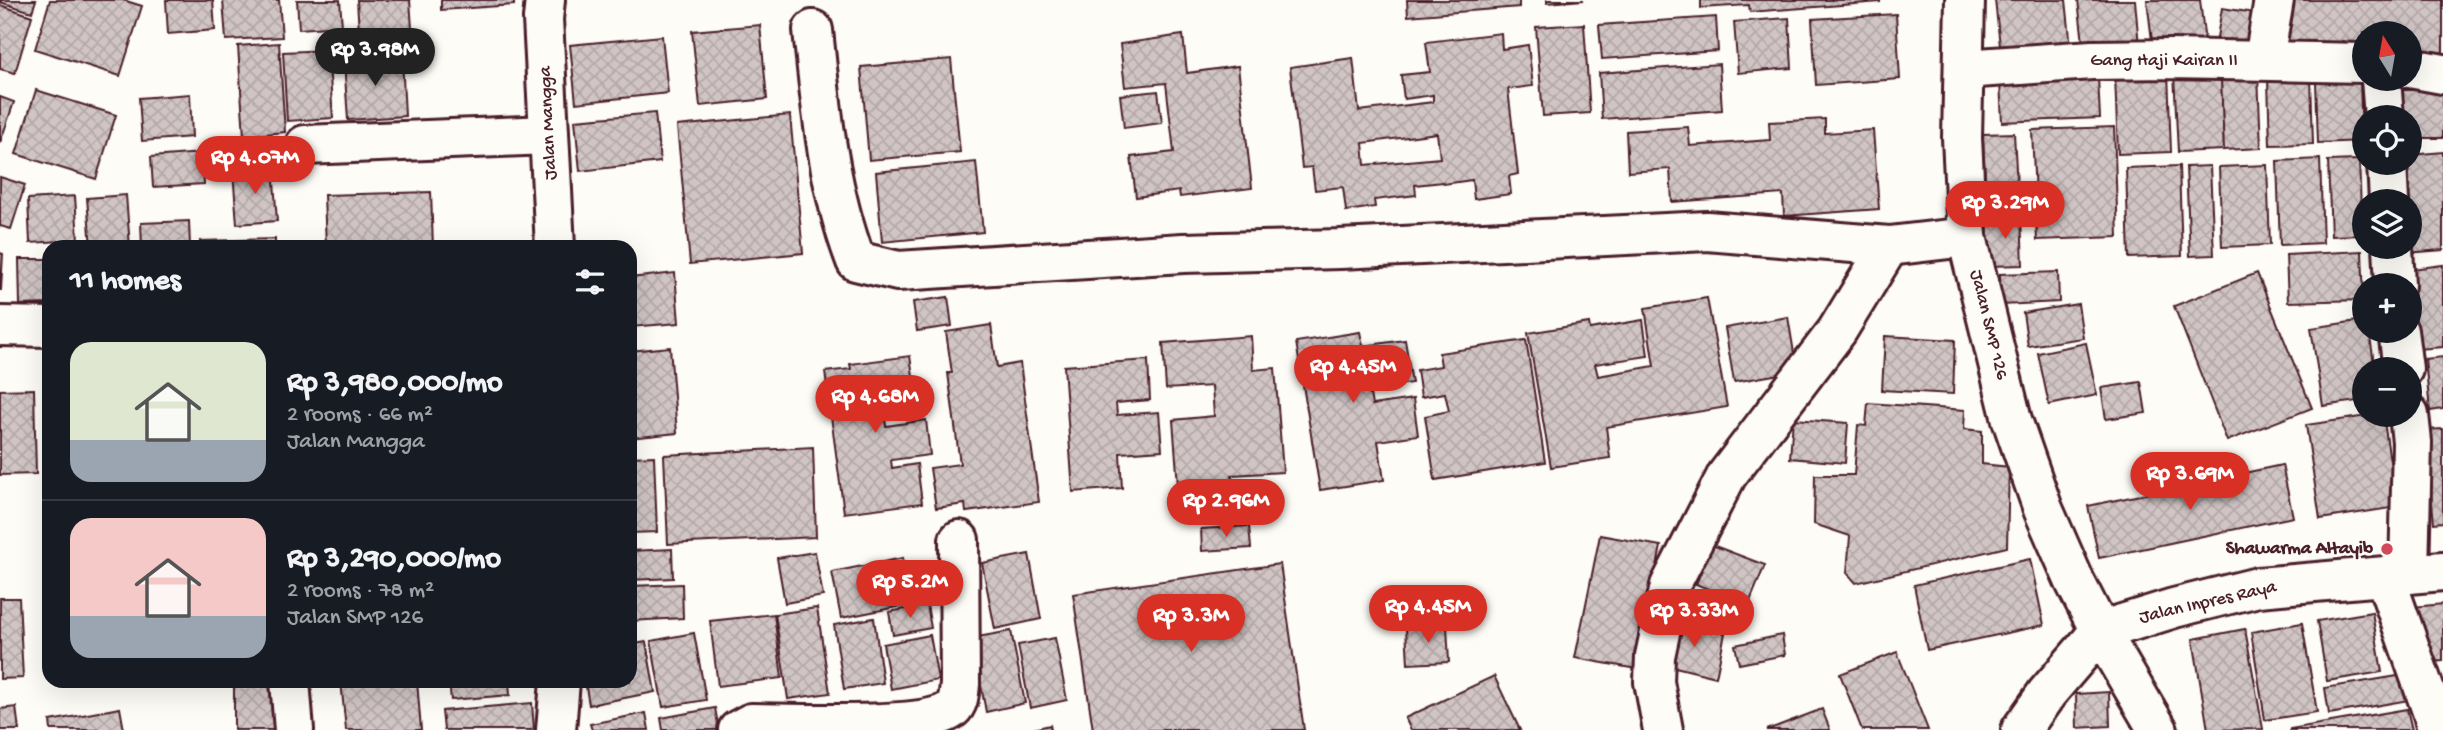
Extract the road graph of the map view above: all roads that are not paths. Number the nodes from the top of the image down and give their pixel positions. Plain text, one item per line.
1 (545, 0) edge
2 (1965, 0) edge
3 (2274, 0) edge
4 (813, 30) dead end
5 (2264, 60) junction
6 (2352, 63) edge
7 (1964, 69) junction
8 (2422, 70) edge
9 (2443, 74) edge
10 (549, 135) junction
11 (305, 145) dead end
12 (1967, 237) junction
13 (555, 240) edge
14 (1889, 246) junction
15 (0, 326) edge
16 (42, 327) edge
17 (2410, 427) edge
18 (959, 540) dead end
19 (2412, 574) edge
20 (2100, 631) junction
21 (291, 688) edge
22 (559, 688) edge
23 (939, 724) edge
24 (294, 730) edge
25 (556, 730) edge
26 (738, 730) edge
27 (1663, 730) edge
28 (2021, 730) edge
29 (2158, 730) edge
30 (2437, 730) edge

1 - 10 street, Jalan Mangga
2 - 7 street, Jalan SMP 126
3 - 5 street
4 - 14 street
5 - 6 street, Gang Haji Kairan II
5 - 7 street, Gang Haji Kairan II
7 - 12 street, Jalan SMP 126
8 - 9 street
10 - 11 street
10 - 13 street, Jalan Mangga
12 - 14 street
12 - 20 street, Jalan SMP 126
14 - 27 street
15 - 16 street
17 - 19 street
18 - 23 street
19 - 20 street, Jalan Inpres Raya
19 - 30 street
20 - 28 street
20 - 29 street, Jalan SMP 126
21 - 24 street
22 - 25 street
23 - 26 street

